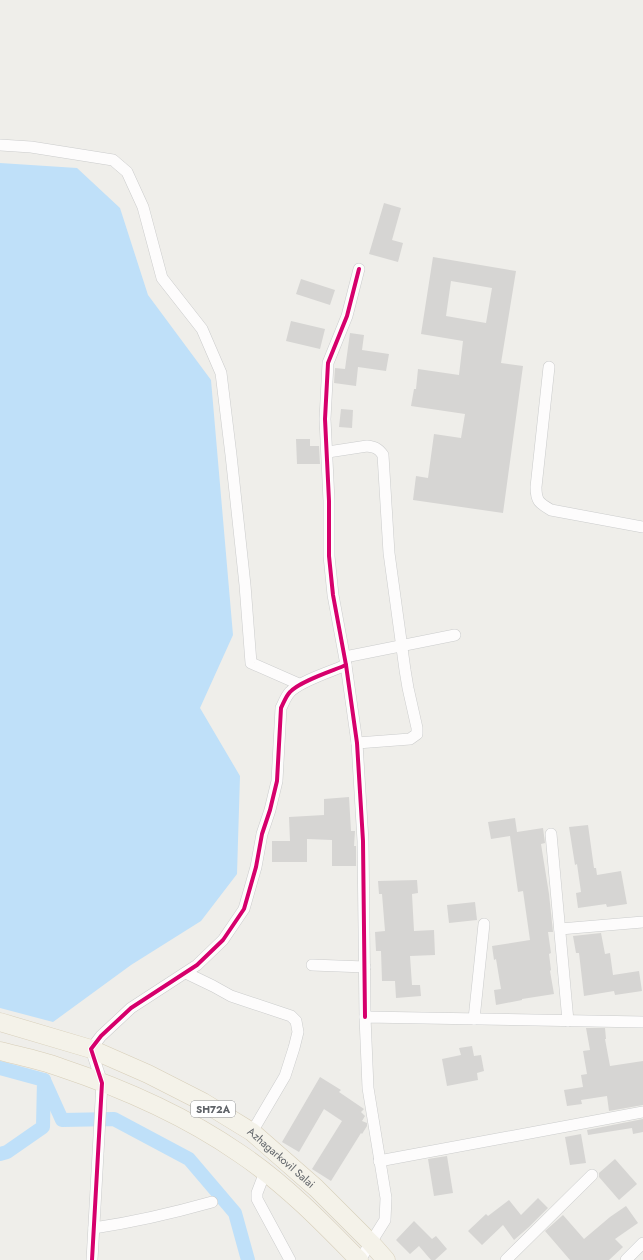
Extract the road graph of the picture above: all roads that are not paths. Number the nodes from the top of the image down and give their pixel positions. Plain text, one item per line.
1 (0, 145) edge
2 (359, 269) dead end
3 (549, 367) dead end
4 (328, 452) junction
5 (643, 526) edge
6 (455, 635) dead end
7 (402, 646) junction
8 (346, 661) junction
9 (299, 684) junction
10 (357, 743) junction
11 (551, 834) dead end
12 (643, 922) edge
13 (484, 924) dead end
14 (560, 929) junction
15 (312, 965) dead end
16 (365, 967) junction
17 (186, 972) junction
18 (365, 1017) junction
19 (474, 1019) junction
20 (568, 1021) junction
21 (0, 1022) edge
22 (643, 1022) edge
23 (92, 1050) junction
24 (0, 1051) edge
25 (102, 1083) junction
26 (643, 1112) edge
27 (252, 1132) junction
28 (379, 1161) junction
29 (265, 1172) junction
30 (592, 1175) dead end
31 (212, 1202) dead end
32 (94, 1228) junction
33 (371, 1243) junction
34 (643, 1243) edge
35 (92, 1260) edge
36 (290, 1260) edge
37 (360, 1260) edge
38 (386, 1260) edge
39 (506, 1260) edge
40 (626, 1260) edge

1 - 9 street
2 - 4 street
3 - 5 street
4 - 7 street
4 - 8 street
6 - 7 street
7 - 8 street
7 - 10 street
8 - 9 street
8 - 10 street
9 - 17 street
10 - 16 street
11 - 14 street
12 - 14 street
13 - 19 street
14 - 20 street
15 - 16 street
16 - 18 street
17 - 23 street
17 - 27 street
18 - 19 street
18 - 28 street
19 - 20 street
20 - 22 street
21 - 23 main road, Azhagarkovil Salai / SH72A
23 - 25 street
23 - 27 main road, Azhagarkovil Salai / SH72A
24 - 25 main road, Azhagarkovil Salai / SH72A
25 - 29 main road, Azhagarkovil Salai / SH72A
25 - 32 street
26 - 28 street
27 - 33 main road, Azhagarkovil Salai / SH72A
28 - 33 street
29 - 36 street
29 - 37 main road, Azhagarkovil Salai / SH72A
30 - 39 street
31 - 32 street
32 - 35 street
33 - 37 street
33 - 38 main road, Azhagarkovil Salai / SH72A
34 - 40 street

